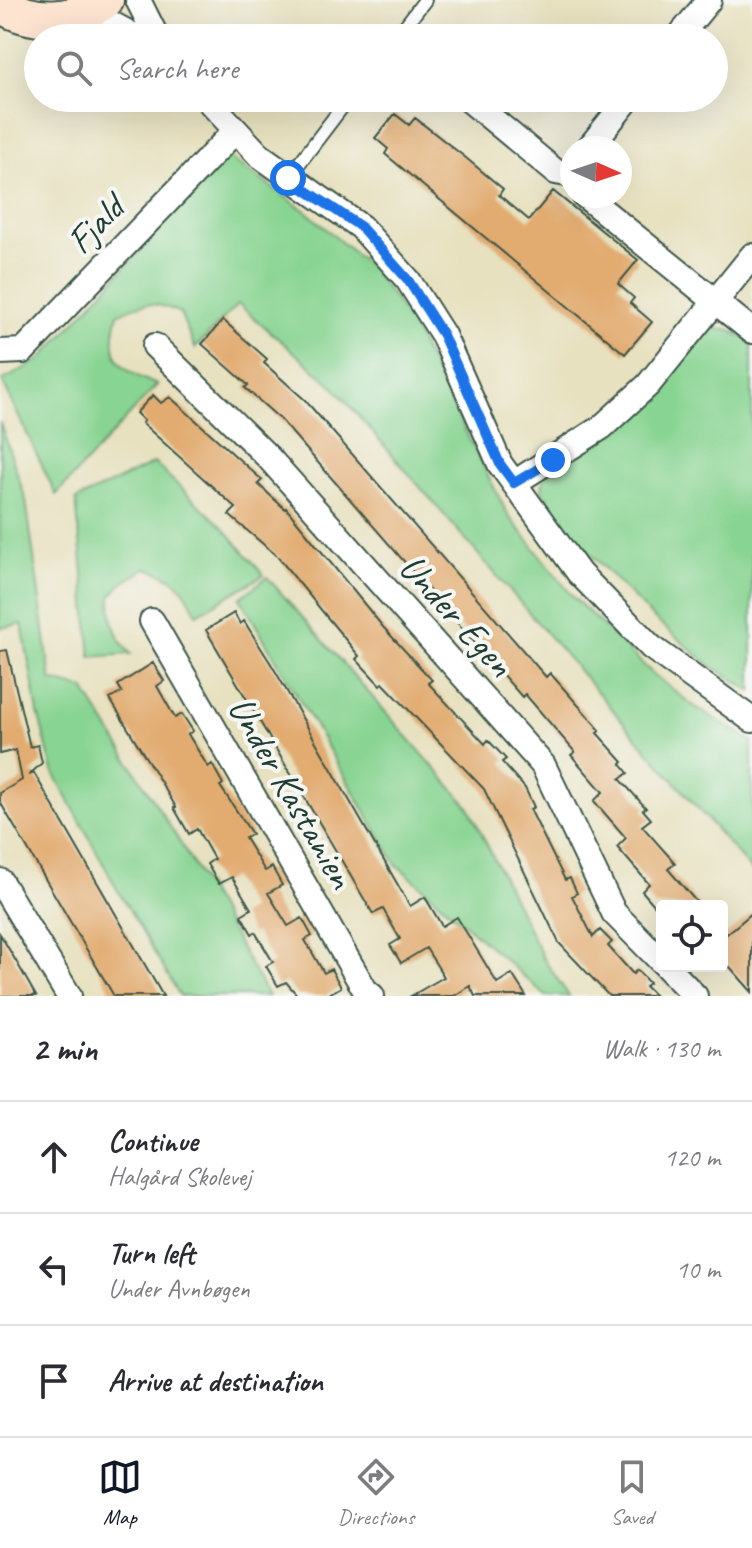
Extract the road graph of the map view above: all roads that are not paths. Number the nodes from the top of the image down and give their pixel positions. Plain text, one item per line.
1 (138, 0) edge
2 (425, 0) edge
3 (709, 0) edge
4 (0, 4) edge
5 (97, 5) edge
6 (121, 24) edge
7 (150, 24) edge
8 (407, 24) edge
9 (689, 24) edge
10 (218, 112) edge
11 (338, 112) edge
12 (484, 112) edge
13 (618, 112) edge
14 (235, 131) junction
15 (599, 136) edge
16 (560, 173) edge
17 (288, 178) junction
18 (600, 208) edge
19 (752, 256) edge
20 (715, 301) junction
21 (752, 331) edge
22 (155, 346) dead end
23 (0, 352) edge
24 (514, 483) junction
25 (152, 621) dead end
26 (752, 720) edge
27 (0, 881) edge
28 (656, 956) edge
29 (672, 972) edge
30 (69, 996) edge
31 (372, 996) edge
32 (695, 996) edge

1 - 7 street
2 - 8 lane
3 - 9 street
4 - 5 main road
5 - 6 street
10 - 14 street
11 - 17 lane
12 - 16 street
13 - 15 street
14 - 17 street
14 - 23 street, Fjald
17 - 24 street
18 - 20 street
19 - 20 street
20 - 21 street
20 - 24 street
22 - 28 street, Under Egen
24 - 26 street
25 - 31 street, Under Kastanien
27 - 30 street
29 - 32 street, Under Egen

